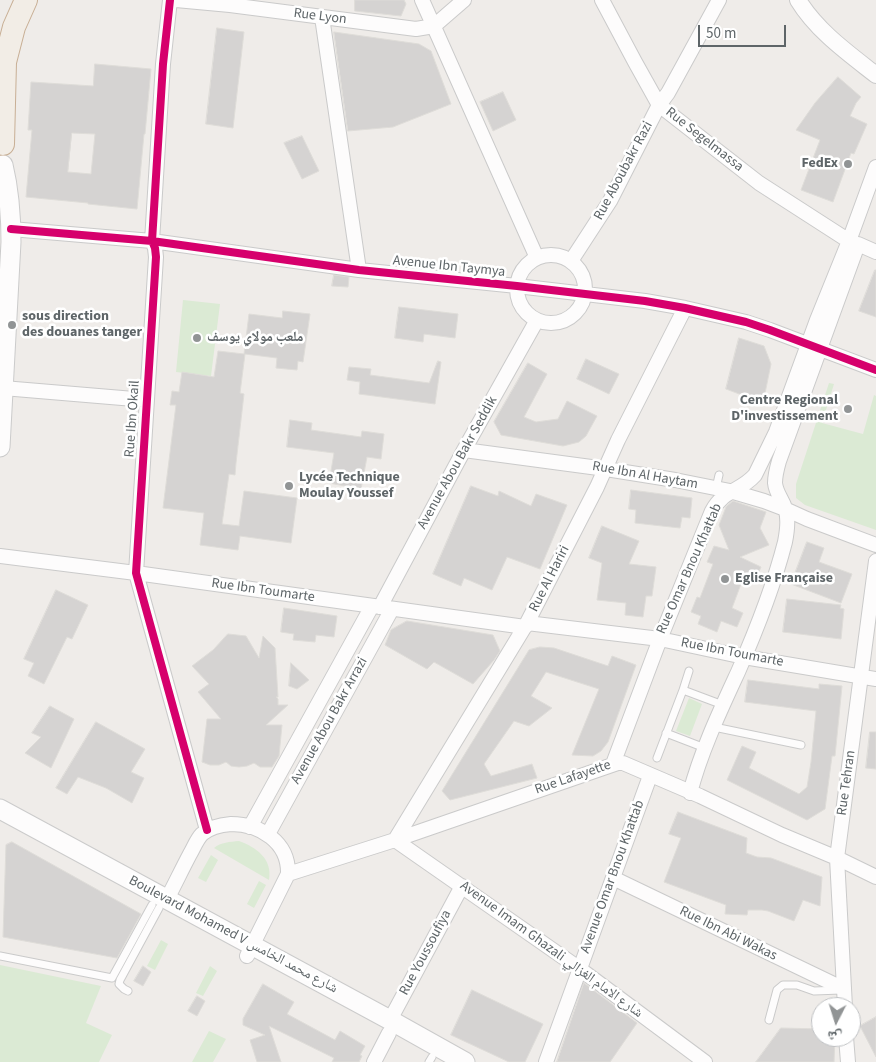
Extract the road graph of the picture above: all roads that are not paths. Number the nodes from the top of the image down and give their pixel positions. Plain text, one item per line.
1 (26, 0) edge
2 (170, 0) edge
3 (176, 0) edge
4 (422, 0) edge
5 (464, 0) edge
6 (602, 0) edge
7 (719, 0) edge
8 (798, 0) edge
9 (230, 3) edge
10 (322, 17) junction
11 (434, 26) junction
12 (876, 75) edge
13 (659, 105) junction
14 (2, 155) edge
15 (876, 167) edge
16 (876, 196) edge
17 (11, 229) junction
18 (152, 241) junction
19 (854, 243) junction
20 (876, 252) edge
21 (537, 258) junction
22 (571, 262) junction
23 (359, 270) junction
24 (517, 286) junction
25 (584, 294) junction
26 (685, 308) junction
27 (537, 320) junction
28 (814, 347) junction
29 (876, 370) edge
30 (3, 388) junction
31 (146, 400) junction
32 (0, 447) edge
33 (464, 450) junction
34 (606, 469) junction
35 (730, 491) junction
36 (785, 509) junction
37 (876, 545) edge
38 (0, 556) edge
39 (876, 561) edge
40 (136, 573) junction
41 (381, 607) junction
42 (526, 625) junction
43 (660, 639) junction
44 (744, 657) junction
45 (689, 671) dead end
46 (861, 677) junction
47 (876, 679) edge
48 (683, 690) junction
49 (723, 705) junction
50 (714, 727) junction
51 (666, 733) junction
52 (801, 746) dead end
53 (706, 748) junction
54 (657, 758) dead end
55 (613, 764) junction
56 (650, 776) junction
57 (690, 793) junction
58 (0, 809) edge
59 (0, 821) edge
60 (250, 827) junction
61 (207, 830) junction
62 (268, 834) junction
63 (395, 840) junction
64 (837, 858) junction
65 (288, 874) junction
66 (876, 877) edge
67 (613, 878) junction
68 (462, 886) junction
69 (159, 904) junction
70 (250, 951) junction
71 (0, 956) edge
72 (580, 969) junction
73 (844, 989) junction
74 (128, 991) dead end
75 (844, 997) edge
76 (769, 1020) dead end
77 (389, 1026) junction
78 (847, 1047) edge
79 (434, 1060) edge
80 (374, 1062) edge
81 (465, 1062) edge
82 (546, 1062) edge
83 (705, 1062) edge
84 (848, 1062) edge

1 - 14 highway
2 - 18 street, Rue Ibn Okail
3 - 9 street, Rue Lyon
4 - 11 street
5 - 11 street
6 - 13 street, Rue Segelmassa
7 - 13 street, Rue Aboubakr Razi
8 - 12 street
9 - 10 street, Rue Lyon
10 - 11 street, Rue Lyon
10 - 23 street
11 - 21 street
13 - 19 street, Rue Segelmassa
13 - 22 street, Rue Aboubakr Razi
14 - 17 main road
15 - 19 street, Rue Omar Bnou Khattab
16 - 19 street, Rue Omar Bnou Khattab
17 - 18 street, Avenue Ibn Taymya
17 - 30 main road
18 - 23 street, Avenue Ibn Taymya
18 - 31 street, Rue Ibn Okail
19 - 20 street, Rue Segelmassa
19 - 28 street, Rue Omar Bnou Khattab
21 - 22 street
21 - 24 street
22 - 25 street
23 - 24 street, Avenue Ibn Taymya
24 - 25 street, Avenue Ibn Taymya
24 - 27 street
25 - 26 street, Avenue Ibn Taymya
25 - 27 street
26 - 28 street, Avenue Ibn Taymya
26 - 34 street, Rue Al Hariri
27 - 33 street, Avenue Abou Bakr Seddik
28 - 29 street, Avenue Ibn Taymya
28 - 35 street, Rue Omar Bnou Khattab
28 - 36 street, Rue Omar Bnou Khattab
30 - 31 street
30 - 32 main road
31 - 40 street, Rue Ibn Okail
33 - 34 street, Rue Ibn Al Haytam
33 - 41 street, Avenue Abou Bakr Seddik
34 - 35 street, Rue Ibn Al Haytam
34 - 42 street, Rue Al Hariri
35 - 36 street, Rue Ibn Al Haytam
35 - 43 street, Rue Omar Bnou Khattab
36 - 37 street, Rue Ibn Al Haytam
36 - 44 street, Rue Omar Bnou Khattab
38 - 40 street, Rue Ibn Toumarte
39 - 46 street, Rue Tehran
40 - 41 street, Rue Ibn Toumarte
40 - 61 street, Rue Ibn Okail
41 - 42 street, Rue Ibn Toumarte
41 - 60 street, Avenue Abou Bakr Arrazi
41 - 62 street, Avenue Abou Bakr Arrazi
42 - 43 street, Rue Ibn Toumarte
42 - 63 street, Rue Al Hariri
43 - 44 street, Rue Ibn Toumarte
43 - 55 street, Rue Omar Bnou Khattab
44 - 46 street, Rue Ibn Toumarte
44 - 49 street, Rue Omar Bnou Khattab
45 - 48 lane
46 - 47 street, Rue Ibn Toumarte
46 - 64 street, Rue Tehran
48 - 49 lane
48 - 51 lane
49 - 50 street, Rue Omar Bnou Khattab
50 - 52 lane
50 - 53 street, Rue Omar Bnou Khattab
51 - 53 lane
51 - 54 lane
53 - 57 street, Rue Omar Bnou Khattab
55 - 56 street, Rue Lafayette
55 - 63 street, Rue Lafayette
56 - 57 street, Rue Lafayette
56 - 67 street, Avenue Omar Bnou Khattab
57 - 64 street, Rue Lafayette
58 - 69 main road, Boulevard Mohamed V شارع محمد الخامس
59 - 69 main road, Boulevard Mohamed V شارع محمد الخامس
60 - 61 street
60 - 62 street
61 - 69 street
62 - 65 street
63 - 65 street, Rue Lafayette
63 - 68 street, Avenue Imam Ghazali شارع الامام الغزالي
64 - 66 street, Rue Lafayette
64 - 73 street, Rue Tehran
65 - 70 street
67 - 72 street, Avenue Omar Bnou Khattab
67 - 73 street, Rue Ibn Abi Wakas
68 - 72 street, Avenue Imam Ghazali شارع الامام الغزالي
68 - 77 street, Rue Youssoufiya
69 - 70 main road, Boulevard Mohamed V شارع محمد الخامس
69 - 71 lane
69 - 74 lane
70 - 77 main road, Boulevard Mohamed V شارع محمد الخامس
72 - 82 street, Avenue Omar Bnou Khattab
72 - 83 street, Avenue Imam Ghazali شارع الامام الغزالي
73 - 75 street, Rue Tehran
73 - 76 lane
77 - 79 main road, Boulevard Mohamed V شارع محمد الخامس
77 - 80 street, Rue Youssoufiya
77 - 81 main road, Boulevard Mohamed V شارع محمد الخامس
78 - 84 street

